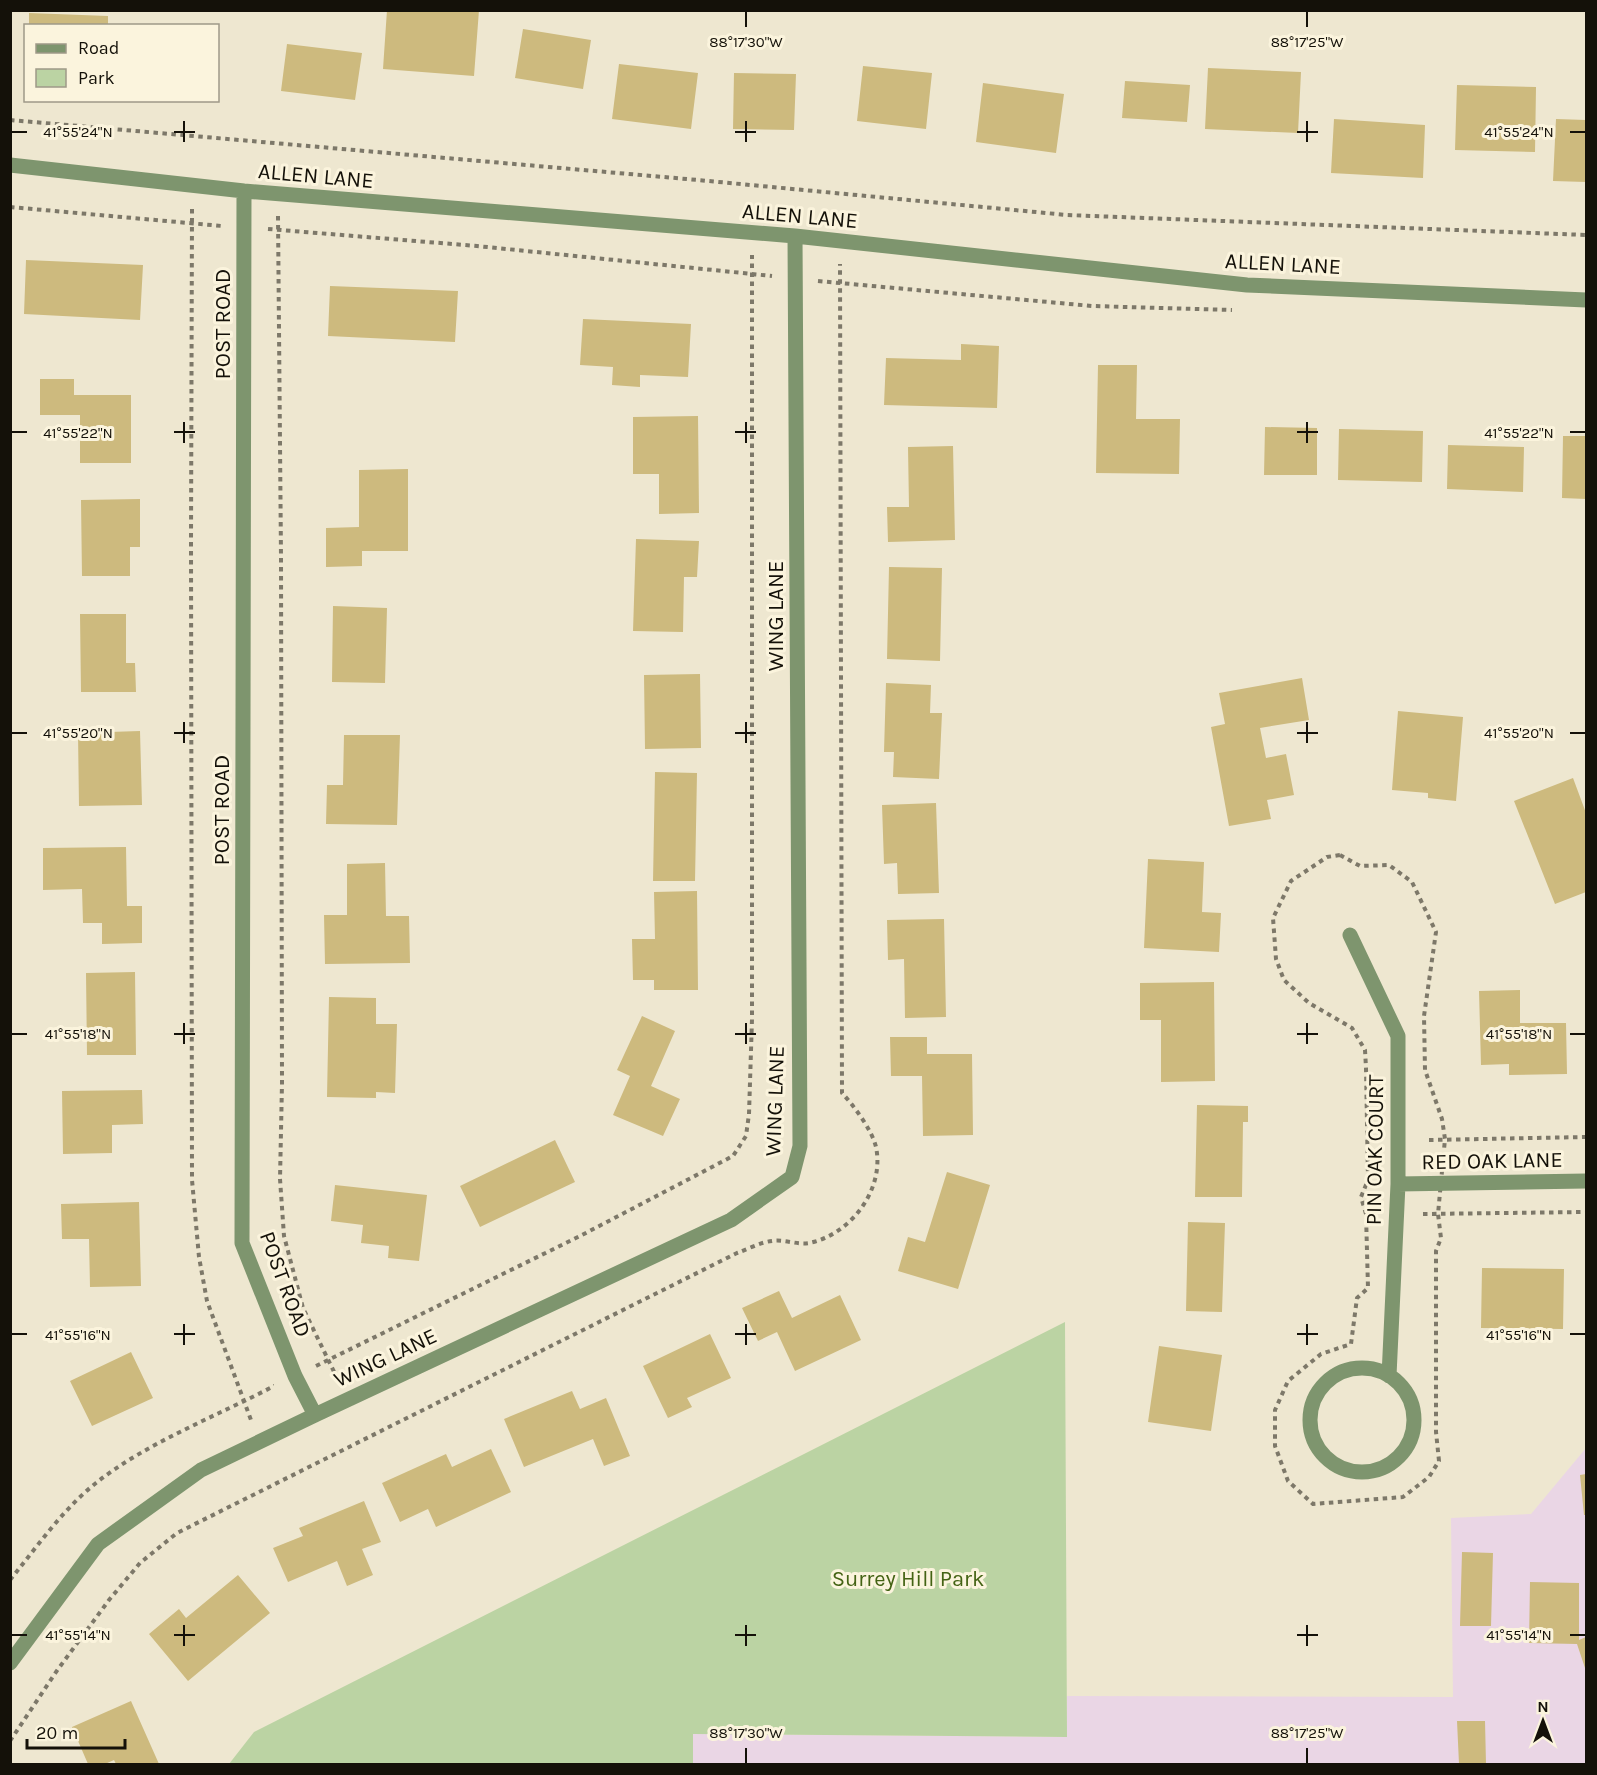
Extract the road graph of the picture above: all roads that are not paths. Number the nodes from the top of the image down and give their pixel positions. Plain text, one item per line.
1 (10, 165) edge
2 (244, 191) junction
3 (795, 236) junction
4 (1587, 300) edge
5 (1350, 935) dead end
6 (1587, 1181) edge
7 (1398, 1184) junction
8 (1389, 1376) junction
9 (315, 1414) junction
10 (10, 1663) edge

1 - 2 street, ALLEN LANE
2 - 3 street, ALLEN LANE
2 - 9 street, POST ROAD
3 - 4 street, ALLEN LANE
3 - 9 street, WING LANE
5 - 7 street, PIN OAK COURT
6 - 7 street, RED OAK LANE
7 - 8 street, PIN OAK COURT
8 - 8 street
9 - 10 street, WING LANE

